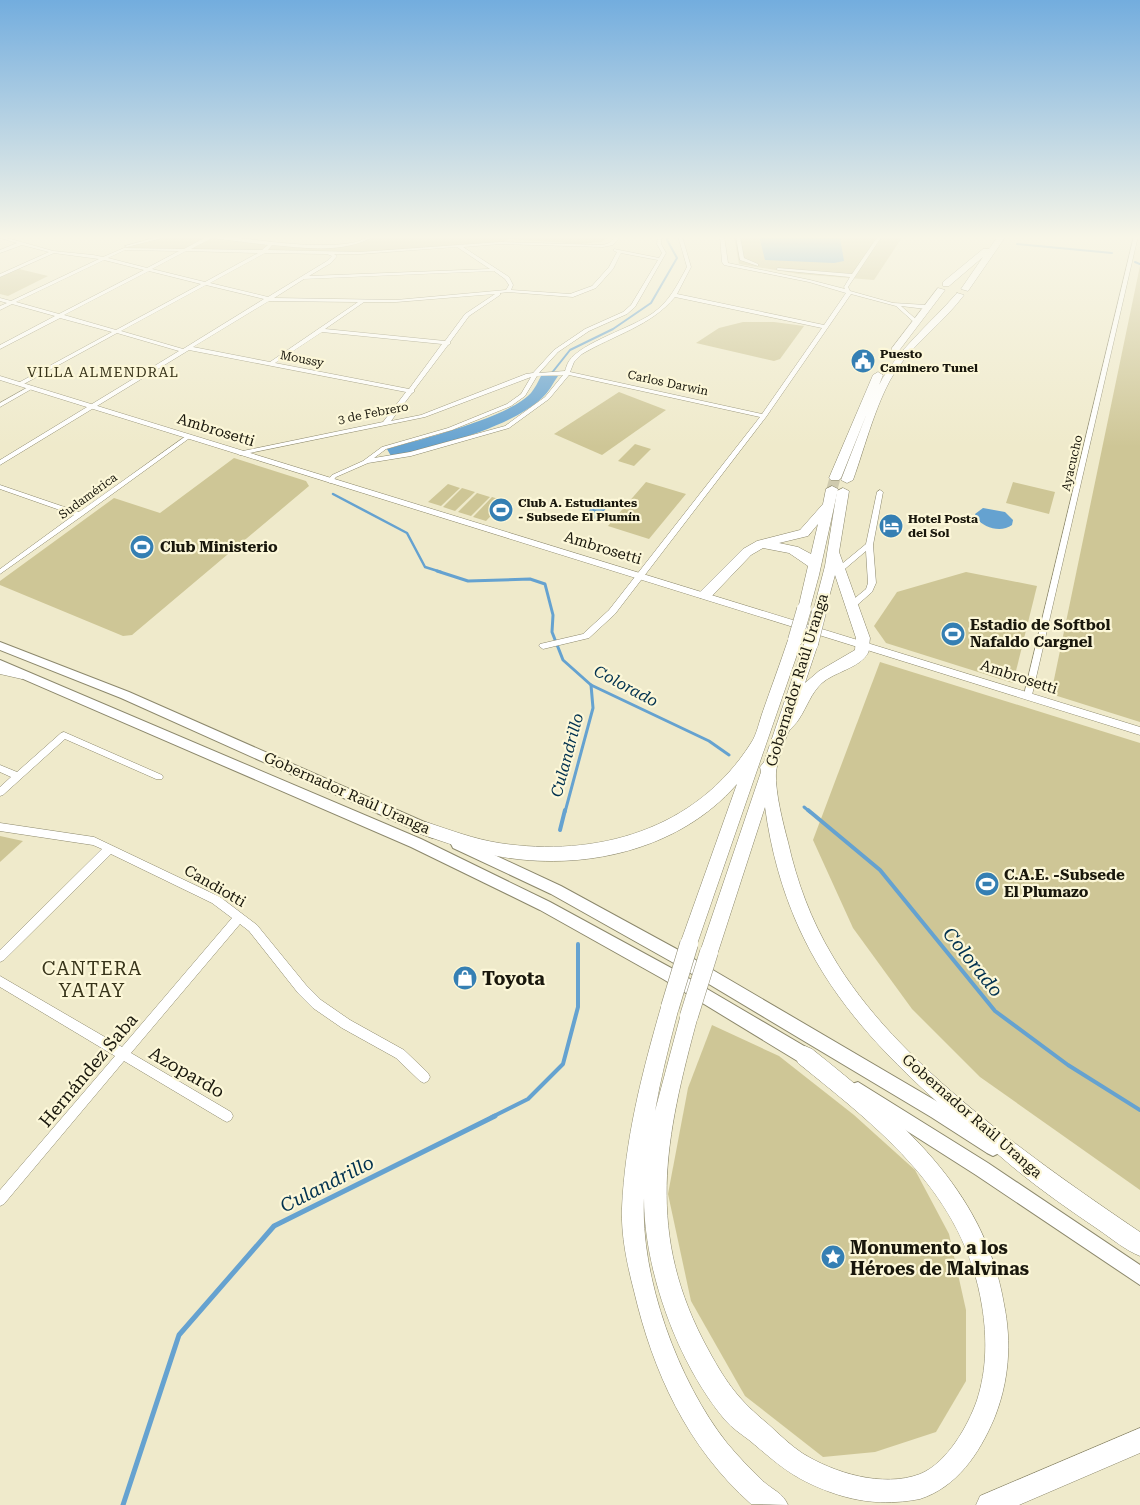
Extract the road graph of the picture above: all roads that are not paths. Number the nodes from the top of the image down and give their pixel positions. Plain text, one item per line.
1 (23, 306) edge
2 (78, 306) edge
3 (162, 306) edge
4 (257, 306) edge
5 (355, 306) edge
6 (479, 306) edge
7 (632, 306) edge
8 (664, 306) edge
9 (727, 306) edge
10 (840, 306) edge
11 (897, 306) edge
12 (918, 306) edge
13 (950, 306) edge
14 (1120, 306) edge
15 (926, 307) joint
16 (59, 316) junction
17 (916, 322) junction
18 (825, 327) junction
19 (322, 330) junction
20 (116, 332) junction
21 (448, 343) junction
22 (0, 347) edge
23 (186, 350) junction
24 (272, 363) junction
25 (539, 373) junction
26 (564, 373) junction
27 (0, 378) edge
28 (20, 384) junction
29 (32, 388) junction
30 (412, 391) junction
31 (0, 405) edge
32 (91, 407) junction
33 (764, 416) junction
34 (385, 424) junction
35 (188, 437) junction
36 (240, 453) junction
37 (365, 462) junction
38 (0, 464) edge
39 (330, 480) junction
40 (839, 484) junction
41 (0, 487) edge
42 (880, 492) dead end
43 (828, 505) junction
44 (80, 515) junction
45 (869, 545) junction
46 (747, 552) junction
47 (833, 552) junction
48 (839, 570) junction
49 (0, 572) edge
50 (641, 575) junction
51 (812, 578) junction
52 (828, 579) junction
53 (705, 595) junction
54 (852, 605) junction
55 (803, 642) junction
56 (864, 643) junction
57 (0, 646) edge
58 (543, 646) dead end
59 (0, 664) edge
60 (0, 671) edge
61 (39, 681) junction
62 (1028, 695) junction
63 (1140, 730) edge
64 (780, 731) junction
65 (758, 745) junction
66 (768, 767) junction
67 (0, 768) edge
68 (18, 776) junction
69 (159, 777) dead end
70 (0, 792) edge
71 (0, 827) edge
72 (426, 828) junction
73 (110, 848) junction
74 (239, 916) junction
75 (0, 957) edge
76 (0, 981) edge
77 (680, 1012) junction
78 (124, 1055) junction
79 (805, 1056) junction
80 (424, 1077) dead end
81 (227, 1116) dead end
82 (1052, 1185) junction
83 (0, 1200) edge
84 (1140, 1245) edge
85 (1140, 1276) edge
86 (1140, 1440) edge
87 (775, 1505) edge
88 (989, 1505) edge

1 - 16 street, Moussy
2 - 16 street
3 - 20 street
4 - 23 street
5 - 19 street
6 - 21 street
7 - 25 street
8 - 26 street
9 - 18 street
10 - 18 street
11 - 17 street
12 - 15 street
13 - 40 highway, Gobernador Raúl Uranga
14 - 62 street, Ayacucho
15 - 17 highway, Gobernador Raúl Uranga
16 - 20 street, Moussy
16 - 22 street
17 - 40 highway, Gobernador Raúl Uranga
18 - 33 street
19 - 21 street
19 - 24 street
20 - 23 street, Moussy
20 - 28 street
21 - 30 street
23 - 24 street, Moussy
23 - 32 street
24 - 30 street, Moussy
25 - 26 street, Carlos Darwin
25 - 34 street, 3 de Febrero
25 - 37 street
26 - 33 street, Carlos Darwin
26 - 37 street
27 - 28 street, Ambrosetti
28 - 29 street, Ambrosetti
29 - 31 street
29 - 32 street, Ambrosetti
30 - 34 street
32 - 35 street, Ambrosetti
32 - 38 street
33 - 50 street
34 - 36 street, 3 de Febrero
35 - 36 street, Ambrosetti
35 - 44 street, Sudamérica
36 - 39 street, Ambrosetti
37 - 39 street
39 - 50 street, Ambrosetti
40 - 43 highway, Gobernador Raúl Uranga
40 - 47 highway, Gobernador Raúl Uranga
41 - 44 street
42 - 45 street
43 - 46 highway
43 - 51 highway, Gobernador Raúl Uranga
44 - 49 street, Sudamérica
45 - 48 street
45 - 54 street
46 - 51 highway
46 - 53 highway
47 - 48 highway
47 - 52 highway, Gobernador Raúl Uranga
48 - 52 street
48 - 54 highway
50 - 53 street, Ambrosetti
50 - 58 street
51 - 55 highway, Gobernador Raúl Uranga, bridge
52 - 55 highway, Gobernador Raúl Uranga, bridge
53 - 56 street, Ambrosetti
54 - 56 highway
55 - 64 highway, Gobernador Raúl Uranga
55 - 65 highway, Gobernador Raúl Uranga
56 - 62 street, Ambrosetti
56 - 64 highway
57 - 72 main road, Gobernador Raúl Uranga
59 - 61 main road, Gobernador Raúl Uranga
60 - 61 street
61 - 79 main road, Gobernador Raúl Uranga
62 - 63 street, Ambrosetti
64 - 66 highway, Gobernador Raúl Uranga
65 - 72 highway
65 - 77 highway, Gobernador Raúl Uranga, bridge
66 - 77 highway, bridge
66 - 82 highway, Gobernador Raúl Uranga
67 - 68 street
68 - 69 street
68 - 70 street
71 - 73 street, Candiotti
72 - 82 main road, Gobernador Raúl Uranga
73 - 74 street, Candiotti
73 - 75 street
74 - 78 street, Hernández Saba
74 - 80 street, Candiotti
76 - 78 street, Azopardo
77 - 79 highway
77 - 87 highway, Gobernador Raúl Uranga
78 - 81 street, Azopardo
78 - 83 street, Hernández Saba
79 - 85 main road, Gobernador Raúl Uranga
82 - 84 highway, Gobernador Raúl Uranga
86 - 88 highway

